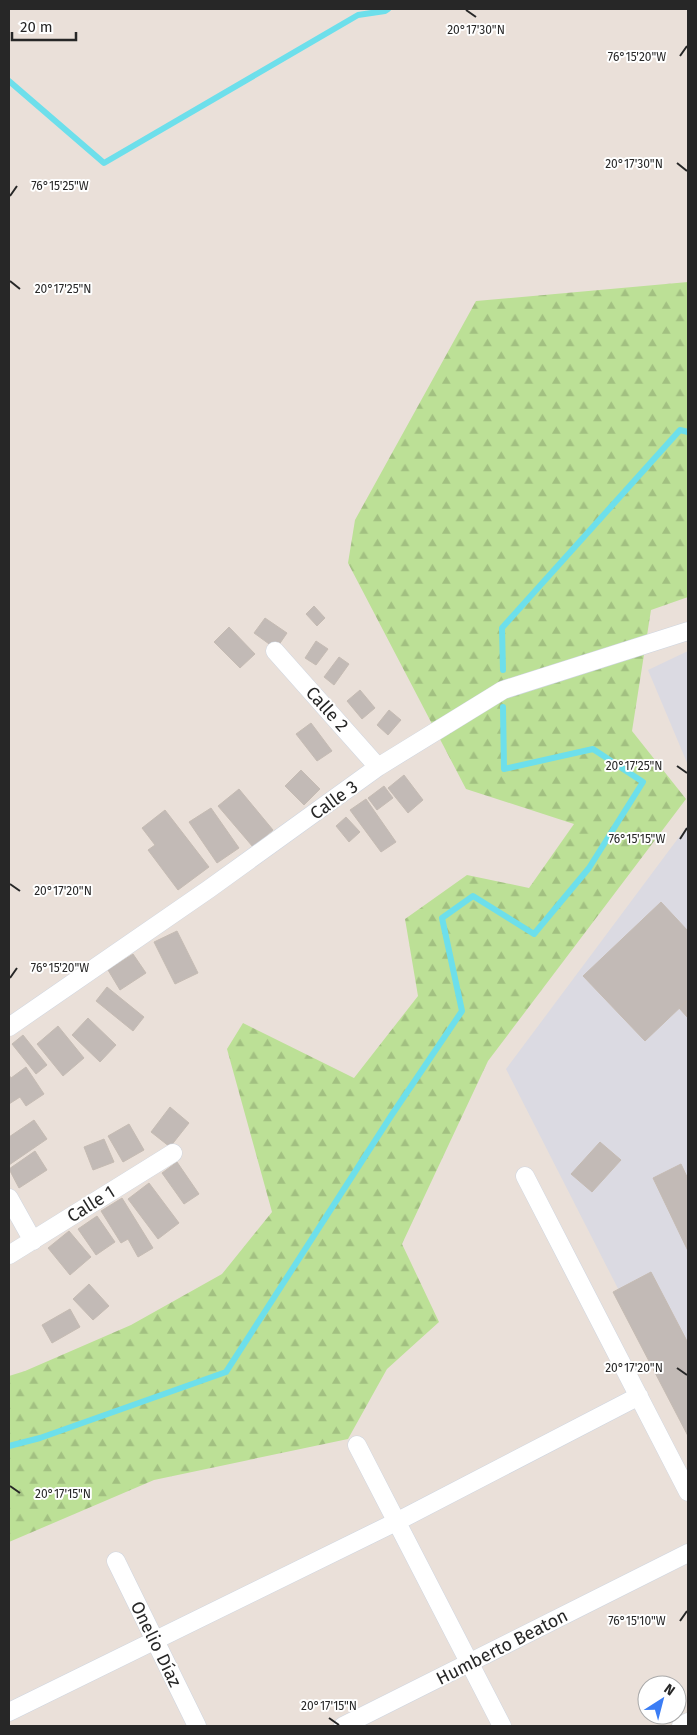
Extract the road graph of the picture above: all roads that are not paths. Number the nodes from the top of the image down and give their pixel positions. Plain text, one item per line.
1 (688, 631) edge
2 (275, 652) dead end
3 (378, 768) junction
4 (9, 1027) edge
5 (173, 1152) dead end
6 (525, 1176) dead end
7 (9, 1198) edge
8 (33, 1241) junction
9 (9, 1255) edge
10 (639, 1396) junction
11 (357, 1445) dead end
12 (688, 1492) edge
13 (396, 1522) junction
14 (688, 1553) edge
15 (116, 1561) dead end
16 (153, 1640) junction
17 (470, 1664) junction
18 (9, 1712) edge
19 (688, 1722) edge
20 (197, 1726) edge
21 (342, 1726) edge
22 (502, 1726) edge
23 (681, 1726) edge

1 - 3 street, Calle 3
2 - 3 street, Calle 2
3 - 4 street, Calle 3
5 - 8 street, Calle 1
6 - 10 street
7 - 8 street
8 - 9 street, Calle 1
10 - 12 street
10 - 13 street
11 - 13 street
13 - 16 street
13 - 17 street
14 - 17 street, Humberto Beaton
15 - 16 street, Onelio Díaz
16 - 18 street
16 - 20 street, Onelio Díaz
17 - 21 street, Humberto Beaton
17 - 22 street
19 - 23 street

